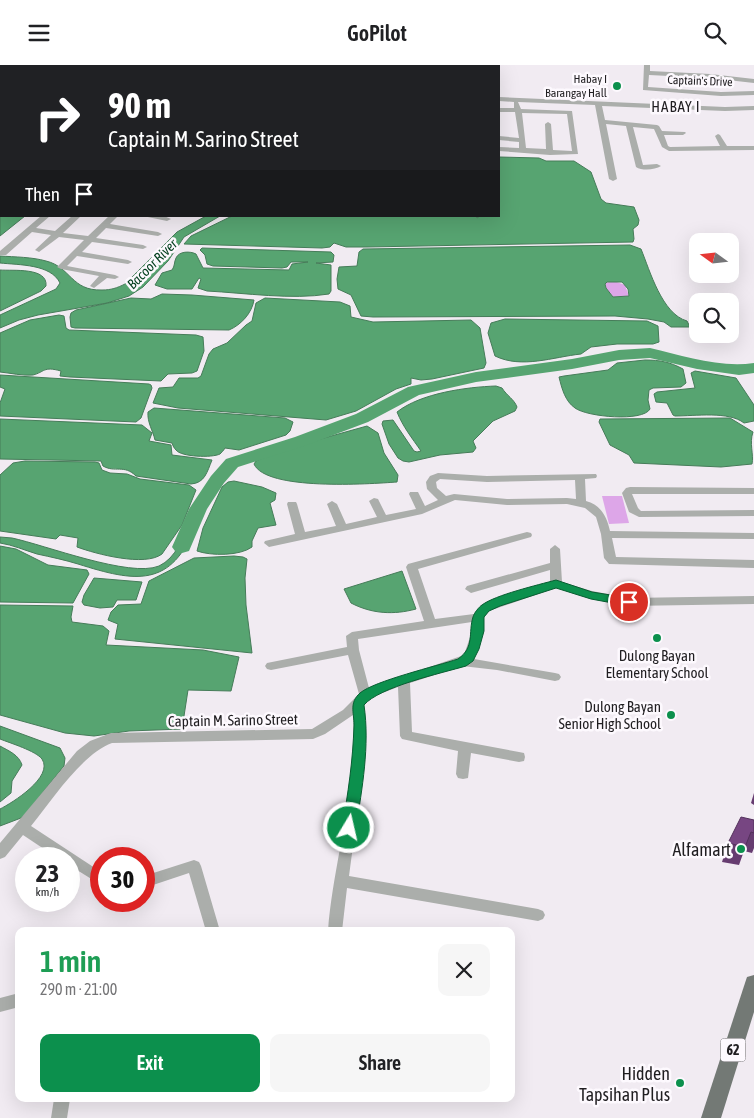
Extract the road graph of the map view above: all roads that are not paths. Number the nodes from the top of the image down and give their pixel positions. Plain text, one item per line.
1 (647, 65) edge
2 (647, 73) junction
3 (754, 81) edge
4 (754, 93) edge
5 (721, 94) junction
6 (500, 99) edge
7 (516, 99) junction
8 (598, 102) junction
9 (754, 108) edge
10 (726, 109) junction
11 (500, 110) edge
12 (518, 110) junction
13 (602, 122) junction
14 (548, 124) dead end
15 (629, 125) junction
16 (660, 133) junction
17 (683, 133) dead end
18 (718, 136) dead end
19 (500, 138) edge
20 (522, 140) junction
21 (754, 148) edge
22 (500, 149) edge
23 (724, 149) junction
24 (522, 151) junction
25 (550, 153) junction
26 (657, 166) dead end
27 (640, 167) junction
28 (644, 176) dead end
29 (613, 179) dead end
30 (45, 217) edge
31 (77, 217) edge
32 (113, 217) edge
33 (154, 217) edge
34 (167, 219) dead end
35 (105, 225) junction
36 (30, 230) junction
37 (158, 233) dead end
38 (57, 234) junction
39 (91, 239) junction
40 (143, 247) dead end
41 (39, 250) dead end
42 (3, 253) dead end
43 (76, 253) junction
44 (128, 262) dead end
45 (105, 275) junction
46 (115, 277) dead end
47 (94, 286) dead end
48 (577, 476) junction
49 (592, 476) dead end
50 (754, 491) edge
51 (414, 494) dead end
52 (444, 500) junction
53 (374, 501) dead end
54 (581, 502) junction
55 (292, 504) dead end
56 (332, 504) dead end
57 (422, 511) junction
58 (754, 513) edge
59 (383, 519) junction
60 (342, 527) junction
61 (606, 533) junction
62 (527, 535) dead end
63 (754, 536) edge
64 (301, 537) junction
65 (269, 543) dead end
66 (555, 549) dead end
67 (556, 565) junction
68 (754, 565) edge
69 (556, 584) junction
70 (471, 589) dead end
71 (754, 600) edge
72 (478, 617) junction
73 (431, 624) junction
74 (353, 650) junction
75 (462, 663) junction
76 (271, 666) dead end
77 (555, 677) dead end
78 (404, 681) junction
79 (362, 700) junction
80 (465, 747) junction
81 (519, 757) dead end
82 (463, 774) dead end
83 (22, 825) junction
84 (0, 853) edge
85 (90, 871) edge
86 (155, 879) edge
87 (340, 881) junction
88 (538, 915) dead end
89 (212, 927) edge
90 (335, 927) edge
91 (754, 983) edge
92 (15, 1001) edge
93 (0, 1005) edge
94 (750, 1010) edge
95 (62, 1102) edge
96 (59, 1118) edge
97 (712, 1118) edge

1 - 2 street
2 - 3 street
2 - 5 street, Captain's Drive
4 - 5 street, Captain's Drive
5 - 10 street
6 - 7 street
7 - 8 street
7 - 12 street
8 - 10 street
8 - 13 street
9 - 10 street
11 - 12 street
12 - 20 street
12 - 25 street
13 - 15 street
13 - 29 street
14 - 25 street
15 - 16 street
15 - 27 street
16 - 17 street
16 - 23 street
18 - 23 street
19 - 20 street
20 - 24 street
21 - 23 street
22 - 24 street
24 - 25 street
26 - 27 street
27 - 28 street
30 - 36 street
31 - 38 street
32 - 35 street
33 - 34 street
35 - 37 street
35 - 39 street
36 - 38 street
36 - 42 street
38 - 39 street
38 - 41 street
39 - 40 street
39 - 43 street
43 - 44 street
43 - 45 street
45 - 46 street
45 - 47 street
48 - 49 street
48 - 52 street
48 - 54 street
50 - 58 street
51 - 57 street
52 - 54 street
52 - 57 street
53 - 59 street
54 - 61 street
55 - 64 street
56 - 60 street
57 - 59 street
59 - 60 street
60 - 64 street
61 - 63 street
61 - 68 street
62 - 73 street
64 - 65 street
66 - 67 street
67 - 69 street
67 - 70 street
69 - 71 street
69 - 72 street
72 - 73 street
72 - 75 street
73 - 74 street
74 - 76 street
74 - 79 street
75 - 77 street
75 - 78 street, Captain M. Sarino Street
78 - 79 street, Captain M. Sarino Street
78 - 80 street
79 - 83 street, Captain M. Sarino Street
79 - 87 street
80 - 81 street
80 - 82 street
83 - 84 street, Captain M. Sarino Street
83 - 85 street
86 - 89 street
87 - 88 street
87 - 90 street
91 - 94 main road, 62
92 - 93 street
94 - 97 main road, 62
95 - 96 street

